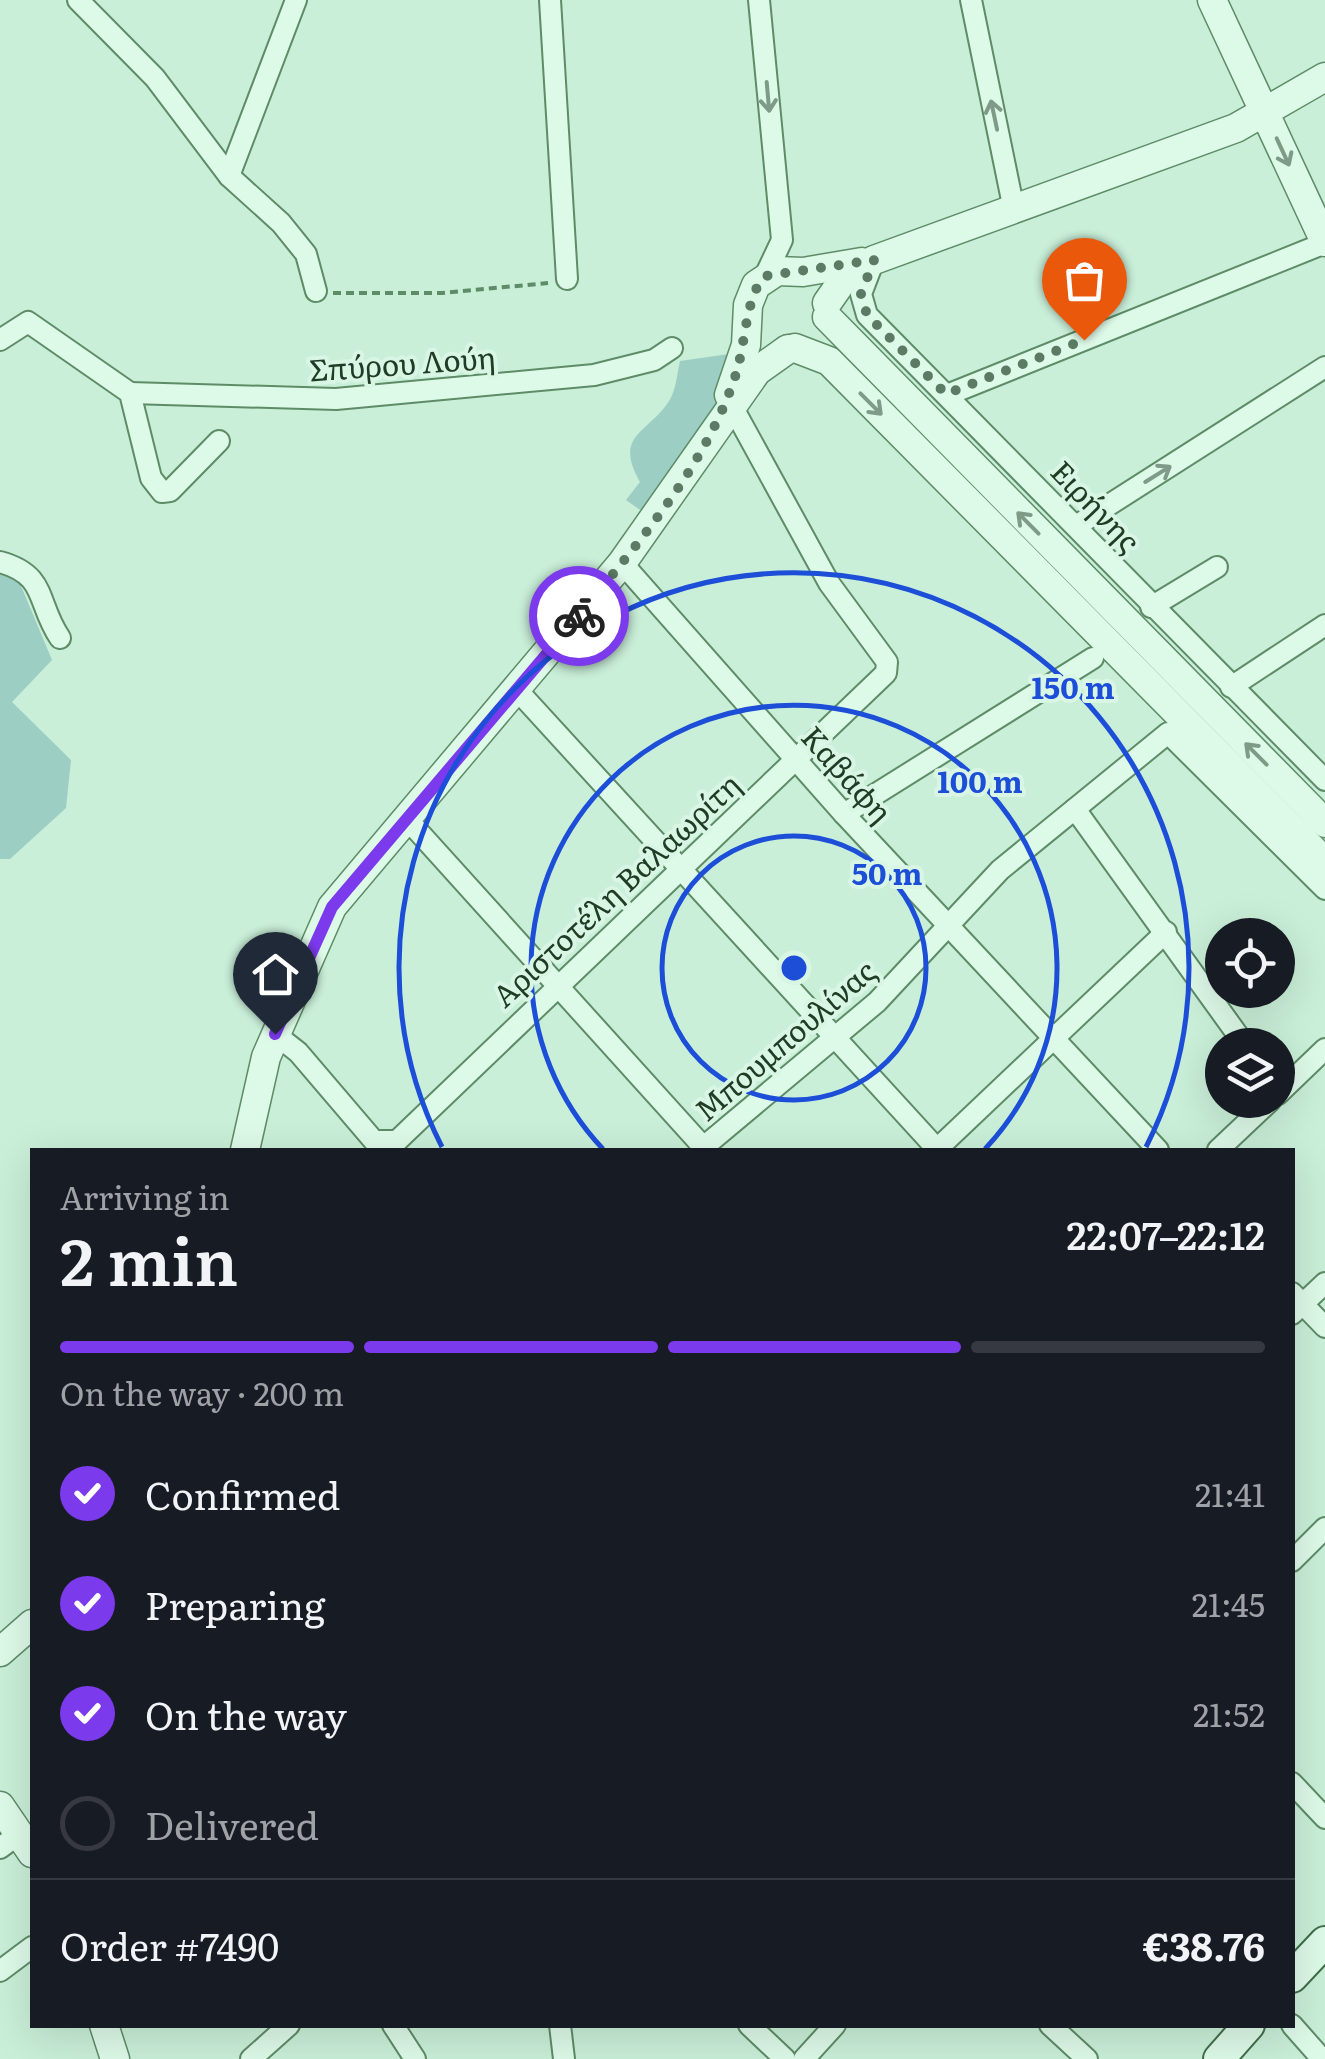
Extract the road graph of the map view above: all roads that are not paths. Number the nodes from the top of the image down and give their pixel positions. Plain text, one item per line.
1 (78, 0) edge
2 (296, 0) edge
3 (550, 0) edge
4 (759, 0) edge
5 (971, 0) edge
6 (1212, 0) edge
7 (1325, 77) edge
8 (1266, 115) junction
9 (228, 176) junction
10 (1014, 210) junction
11 (1325, 243) edge
12 (874, 260) junction
13 (803, 272) junction
14 (765, 276) junction
15 (567, 279) road end
16 (316, 291) road end
17 (827, 310) junction
18 (750, 321) junction
19 (0, 340) edge
20 (672, 348) dead end
21 (792, 349) junction
22 (1325, 368) edge
23 (130, 393) junction
24 (946, 394) junction
25 (726, 415) junction
26 (219, 441) dead end
27 (1076, 526) junction
28 (0, 562) edge
29 (622, 563) junction
30 (1216, 568) dead end
31 (1151, 607) junction
32 (1325, 625) edge
33 (60, 638) dead end
34 (1094, 658) dead end
35 (1231, 688) junction
36 (518, 691) junction
37 (796, 761) junction
38 (1325, 780) edge
39 (1075, 809) junction
40 (844, 814) junction
41 (407, 819) junction
42 (1325, 823) edge
43 (1325, 862) edge
44 (679, 868) junction
45 (1325, 889) edge
46 (945, 924) junction
47 (1166, 932) junction
48 (554, 986) junction
49 (1233, 1028) edge
50 (275, 1034) junction
51 (1052, 1038) junction
52 (836, 1040) junction
53 (1325, 1049) edge
54 (1295, 1077) edge
55 (1251, 1118) edge
56 (246, 1148) edge
57 (702, 1148) edge
58 (704, 1148) edge
59 (935, 1148) edge
60 (939, 1148) edge
61 (1156, 1148) edge
62 (1220, 1148) edge
63 (1325, 1283) edge
64 (1296, 1303) edge
65 (1325, 1327) edge
66 (1325, 1528) edge
67 (1295, 1558) edge
68 (30, 1626) edge
69 (0, 1652) edge
70 (1295, 1786) edge
71 (0, 1806) edge
72 (1325, 1818) edge
73 (17, 1845) edge
74 (1325, 1942) edge
75 (30, 1948) edge
76 (0, 1971) edge
77 (1295, 1974) edge
78 (105, 2028) edge
79 (286, 2028) edge
80 (394, 2028) edge
81 (560, 2028) edge
82 (752, 2028) edge
83 (831, 2028) edge
84 (1053, 2028) edge
85 (1246, 2028) edge
86 (1295, 2028) edge
87 (409, 2057) edge
88 (115, 2059) edge
89 (251, 2059) edge
90 (564, 2059) edge
91 (785, 2059) edge
92 (804, 2059) edge
93 (1088, 2059) edge
94 (1219, 2059) edge
95 (1322, 2059) edge

1 - 9 street
2 - 9 street
3 - 15 street
4 -> 14 street
10 -> 5 street
6 - 8 street
7 - 8 street
8 - 10 street
8 -> 11 street
9 - 16 street
10 - 12 street
11 - 24 street
12 - 13 street
12 - 17 street
12 - 24 street, Ειρήνης
13 - 14 street
13 - 17 street
14 - 18 street
17 - 21 street
42 -> 17 street
18 - 21 street
18 - 25 street
19 - 23 street
20 - 23 street, Σπύρου Λούη
21 - 25 street
21 -> 43 street
27 -> 22 street
23 - 26 street
24 - 27 street, Ειρήνης
25 - 29 street
25 - 37 street, Αριστοτέλη Βαλαωρίτη
27 - 31 street, Ειρήνης
28 - 33 street
29 - 36 street
29 - 37 street, Καβάφη
30 - 31 street
31 - 35 street, Ειρήνης
32 - 35 street
34 - 40 street
35 - 38 street, Ειρήνης
36 - 41 street
36 - 44 street
37 - 40 street, Καβάφη
37 - 44 street, Αριστοτέλη Βαλαωρίτη
39 - 45 street, Μπουμπουλίνας
39 - 46 street, Μπουμπουλίνας
39 - 47 street
40 - 46 street, Καβάφη
41 - 48 street
41 - 50 street
44 - 48 street, Αριστοτέλη Βαλαωρίτη
44 - 52 street
46 - 51 street, Καβάφη
46 - 52 street, Μπουμπουλίνας
47 - 49 street
47 - 51 street
48 - 50 street, Αριστοτέλη Βαλαωρίτη
48 - 57 street
50 - 56 street
51 - 60 street
51 - 61 street, Καβάφη
52 - 58 street, Μπουμπουλίνας
52 - 59 street
53 - 54 street
55 - 62 street
63 - 64 street
64 - 65 street
66 - 67 street
68 - 69 street
70 - 72 street
71 - 73 street
74 - 77 main road
75 - 76 street
78 - 88 street
79 - 89 street
80 - 87 street
81 - 90 street
82 - 91 street
83 - 92 street
84 - 93 street
85 - 94 main road
86 - 95 street

